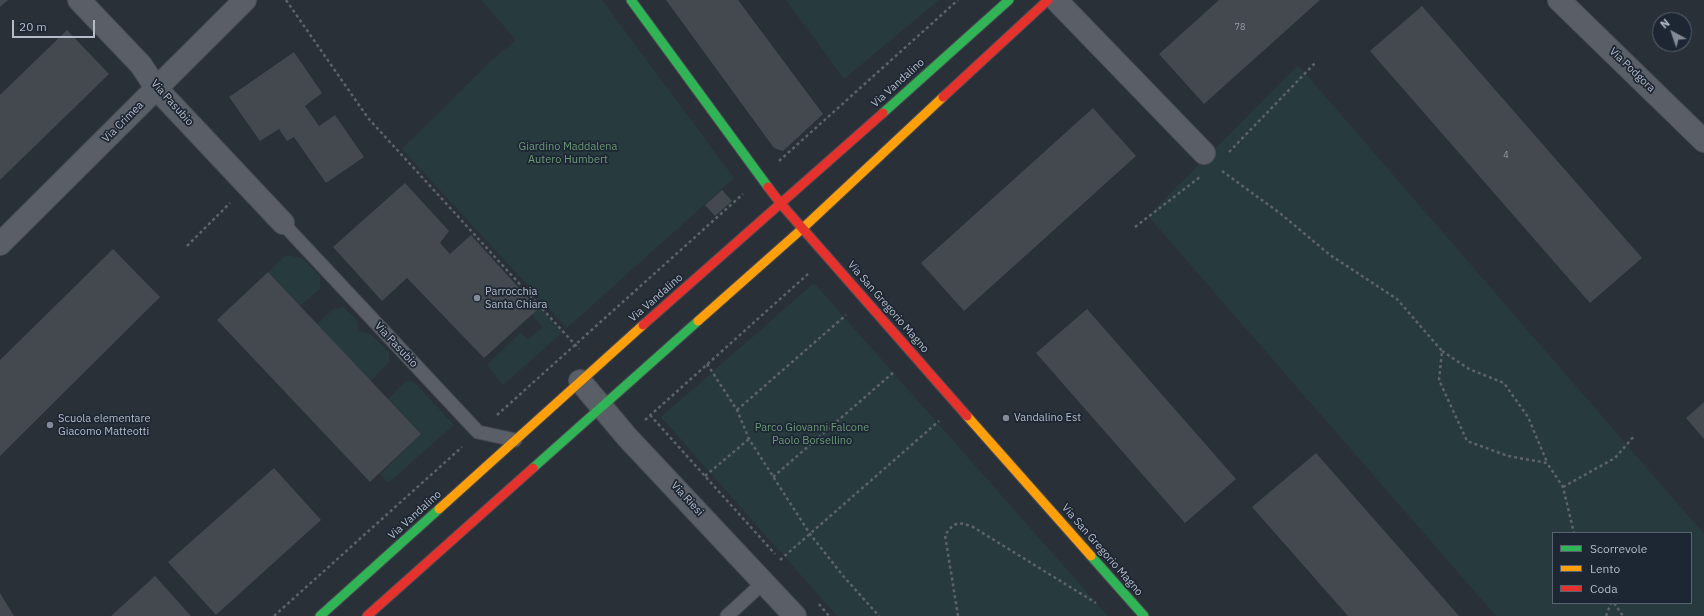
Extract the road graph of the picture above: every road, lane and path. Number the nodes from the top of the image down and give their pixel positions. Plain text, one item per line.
1 (79, 0) edge
2 (245, 0) edge
3 (286, 0) edge
4 (631, 0) edge
5 (958, 0) edge
6 (1009, 0) edge
7 (1048, 0) edge
8 (1056, 0) edge
9 (1559, 0) edge
10 (156, 88) junction
11 (1704, 140) edge
12 (1204, 153) joint
13 (761, 178) junction
14 (247, 185) junction
15 (781, 204) junction
16 (285, 226) joint
17 (803, 228) junction
18 (0, 244) edge
19 (187, 246) dead end
20 (827, 256) junction
21 (850, 312) dead end
22 (575, 344) junction
23 (1442, 351) junction
24 (707, 364) junction
25 (899, 368) dead end
26 (587, 375) junction
27 (602, 407) junction
28 (737, 410) junction
29 (650, 415) junction
30 (943, 418) dead end
31 (478, 432) junction
32 (1635, 435) dead end
33 (627, 437) junction
34 (749, 439) junction
35 (515, 440) junction
36 (1547, 463) junction
37 (705, 476) junction
38 (773, 477) junction
39 (1563, 487) junction
40 (1574, 532) edge
41 (810, 534) junction
42 (764, 582) junction
43 (814, 599) dead end
44 (1611, 604) edge
45 (1615, 604) edge
46 (1100, 605) dead end
47 (274, 616) edge
48 (320, 616) edge
49 (367, 616) edge
50 (727, 616) edge
51 (795, 616) edge
52 (829, 616) edge
53 (879, 616) edge
54 (958, 616) edge
55 (1144, 616) edge
56 (1606, 616) edge
57 (1623, 616) edge

1 - 10 street, Via Pasubio
2 - 10 street, Via Crimea
3 - 22 path
4 - 13 street, Via San Gregorio Magno
5 - 13 path
6 - 15 street, Via Vandalino
7 - 17 street
8 - 12 street
9 - 11 street, Via Podgora
10 - 14 street, Via Pasubio
10 - 18 street, Via Crimea
12 - 23 path
13 - 15 street, Via San Gregorio Magno
13 - 22 path
14 - 16 street, Via Pasubio
14 - 19 path
15 - 17 street, Via San Gregorio Magno
15 - 26 street, Via Vandalino
16 - 31 lane, Via Pasubio
17 - 20 street, Via San Gregorio Magno
17 - 27 street
20 - 24 path
20 - 55 street, Via San Gregorio Magno
21 - 28 path
22 - 26 path
22 - 31 path
23 - 36 path
23 - 36 path
24 - 28 path
24 - 29 path
25 - 38 path
26 - 27 street, Via Riesi
26 - 35 street, Via Vandalino
27 - 33 street, Via Riesi
27 - 49 street
28 - 34 path
29 - 33 path
29 - 37 path
30 - 41 path
31 - 35 lane
31 - 47 path
32 - 39 path
33 - 42 street, Via Riesi
34 - 37 path
34 - 38 path
35 - 48 street, Via Vandalino
36 - 39 path
37 - 41 path
38 - 41 path
39 - 40 path
41 - 53 path
42 - 50 lane
42 - 51 street, Via Riesi
43 - 52 path
44 - 56 path
45 - 57 path
46 - 54 path

